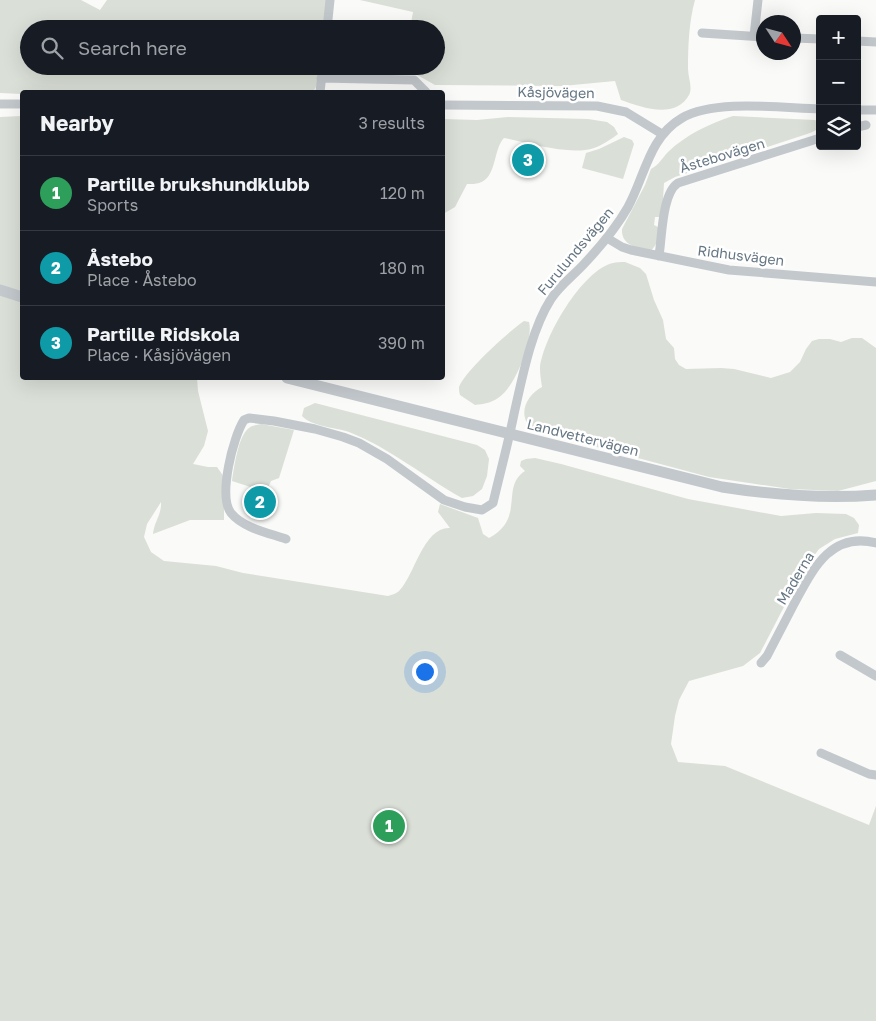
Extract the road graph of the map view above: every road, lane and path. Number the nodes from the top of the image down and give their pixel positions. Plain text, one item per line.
1 (330, 0) edge
2 (758, 0) edge
3 (328, 20) edge
4 (702, 33) dead end
5 (754, 36) joint
6 (801, 38) edge
7 (816, 39) edge
8 (861, 40) edge
9 (876, 42) edge
10 (322, 75) edge
11 (321, 78) junction
12 (320, 90) edge
13 (424, 90) edge
14 (0, 104) edge
15 (20, 104) edge
16 (445, 105) edge
17 (816, 109) edge
18 (861, 110) edge
19 (876, 110) edge
20 (662, 134) junction
21 (816, 139) edge
22 (607, 238) junction
23 (659, 256) junction
24 (876, 282) edge
25 (0, 290) edge
26 (20, 296) edge
27 (295, 380) edge
28 (510, 435) junction
29 (876, 494) edge
30 (286, 538) dead end
31 (876, 544) edge
32 (840, 655) dead end
33 (761, 663) dead end
34 (876, 676) edge
35 (821, 753) dead end
36 (876, 775) edge

1 - 3 street
2 - 5 street
4 - 5 street
6 - 7 street
8 - 9 street
10 - 11 street
11 - 12 street
11 - 13 street
14 - 15 street
16 - 20 street, Kåsjövägen
17 - 20 street, Furulundsvägen
18 - 19 street
20 - 22 street, Furulundsvägen
21 - 23 street, Åstebovägen
22 - 23 street, Ridhusvägen
22 - 28 street, Furulundsvägen
23 - 24 street, Ridhusvägen
25 - 26 street
27 - 28 street, Landvettervägen
28 - 29 street, Landvettervägen
28 - 30 street, Furulundsvägen
31 - 33 street, Maderna
32 - 34 street
35 - 36 street

